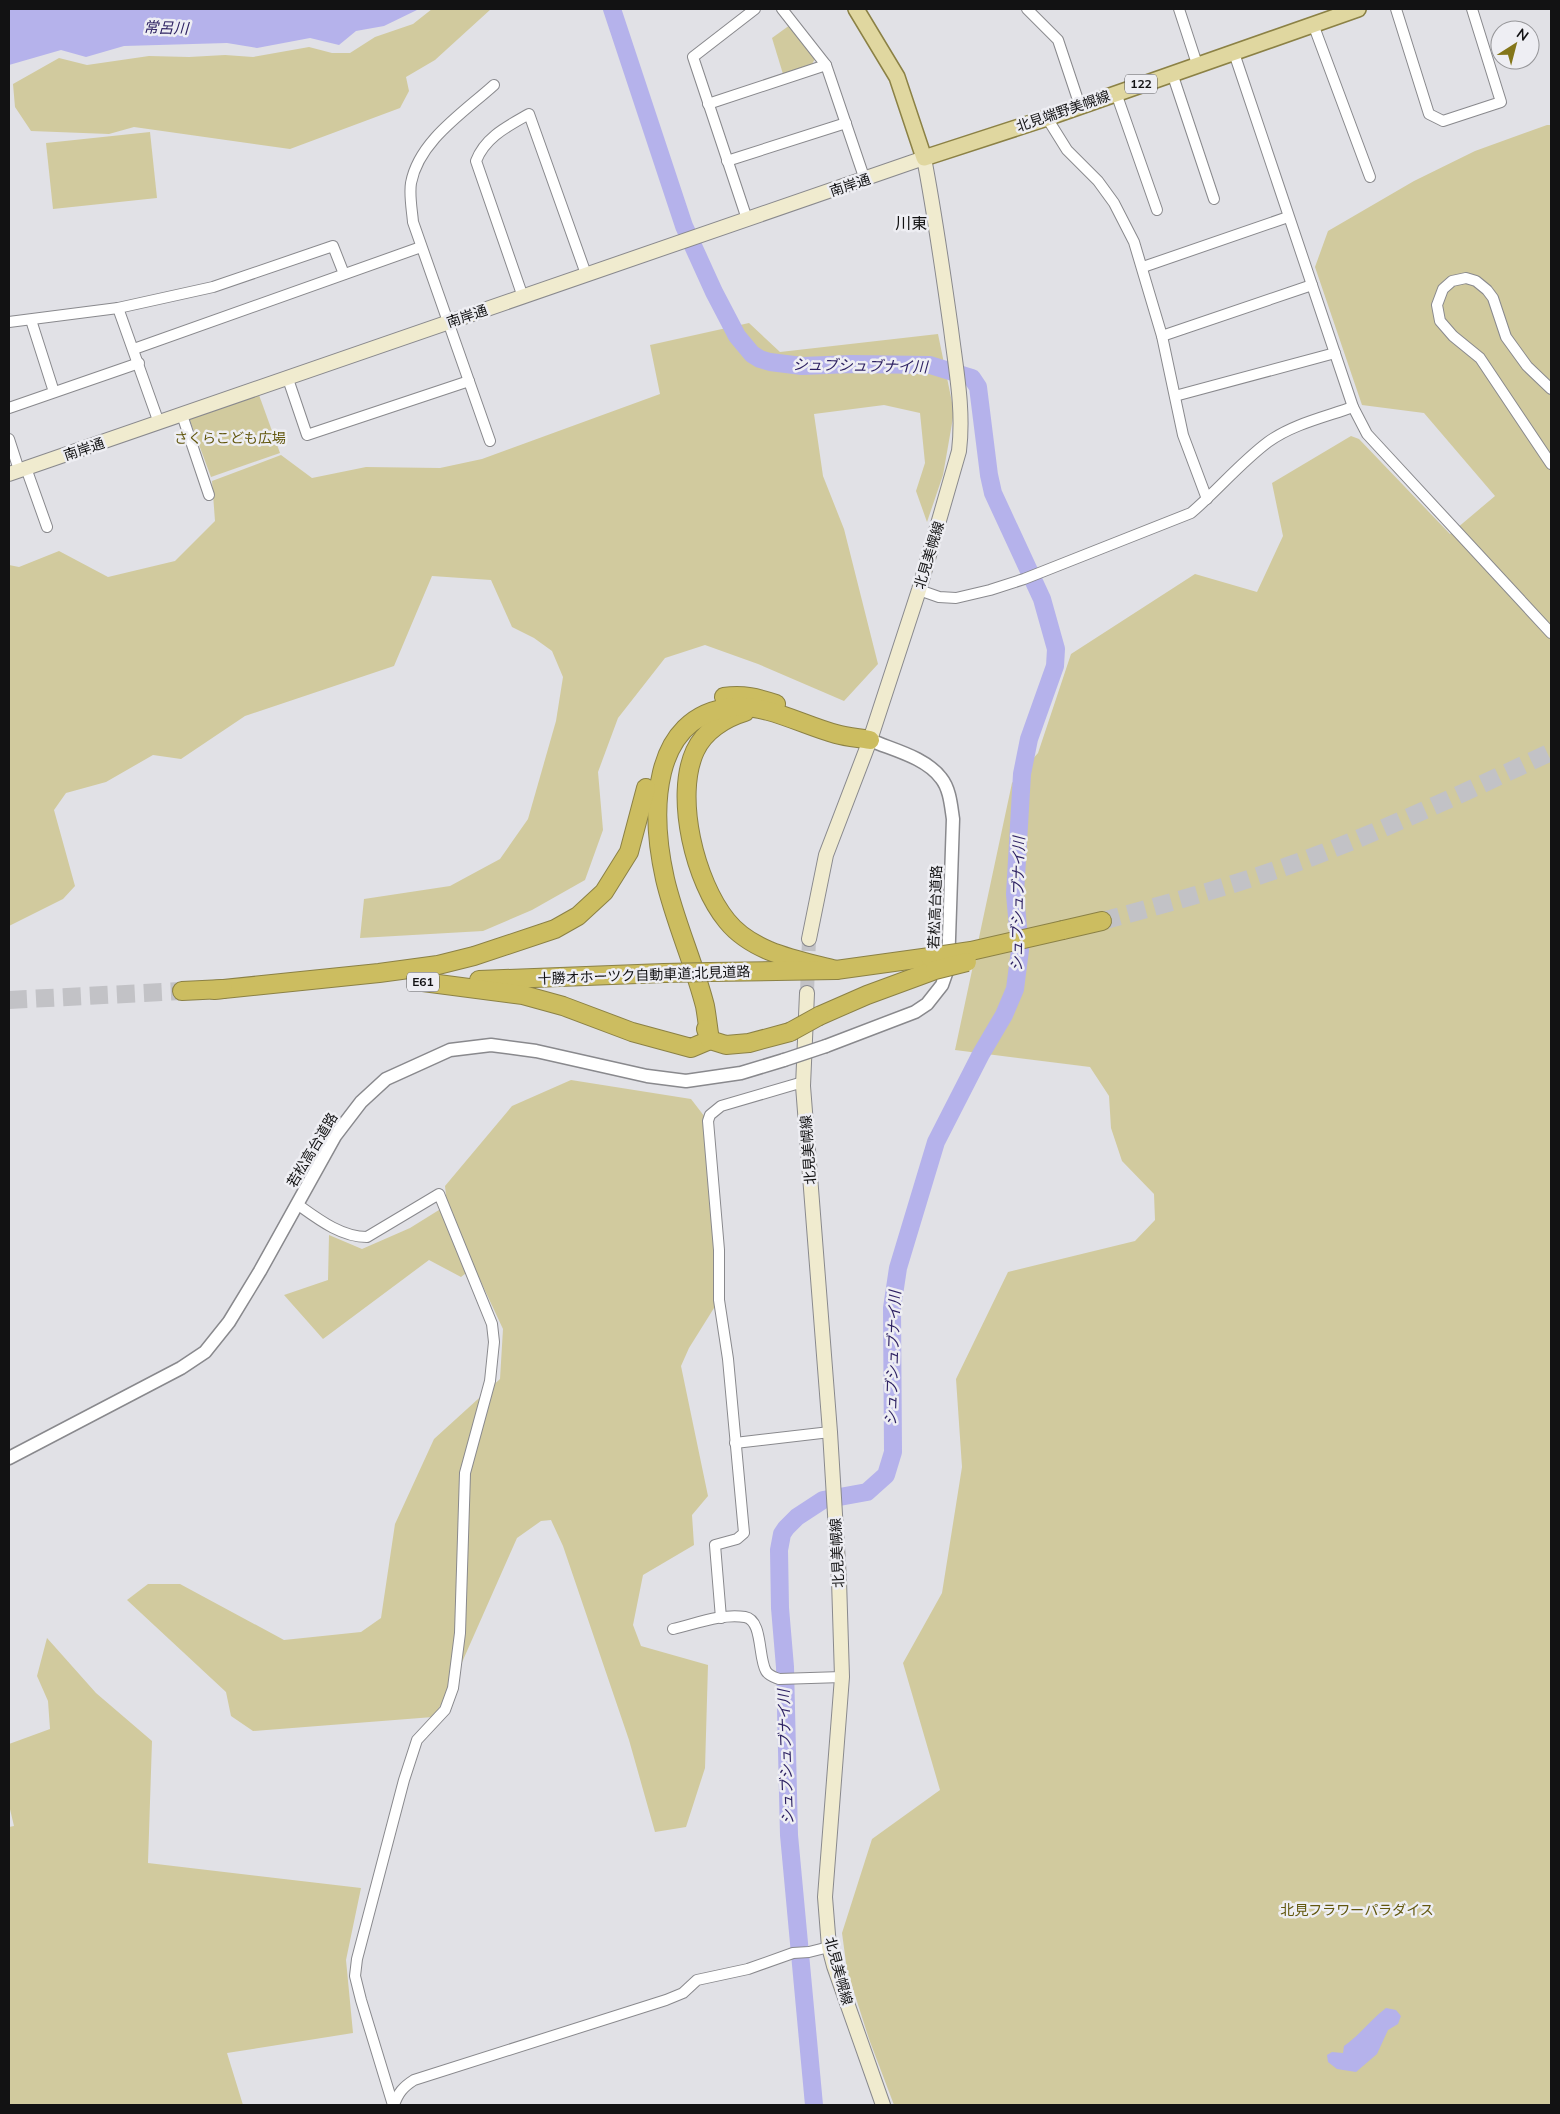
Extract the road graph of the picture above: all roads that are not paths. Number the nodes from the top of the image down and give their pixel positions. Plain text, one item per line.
1 (755, 9) edge
2 (782, 9) edge
3 (856, 9) edge
4 (1027, 9) edge
5 (1180, 9) edge
6 (1358, 9) edge
7 (1396, 9) edge
8 (1472, 9) edge
9 (1313, 24) junction
10 (1234, 53) junction
11 (1197, 64) junction
12 (826, 65) junction
13 (1172, 73) junction
14 (494, 85) dead end
15 (1116, 94) junction
16 (708, 104) junction
17 (1080, 106) junction
18 (1047, 118) junction
19 (846, 123) junction
20 (924, 158) junction
21 (727, 162) junction
22 (1370, 177) dead end
23 (864, 180) junction
24 (1214, 199) dead end
25 (1156, 210) dead end
26 (1288, 217) junction
27 (747, 219) junction
28 (421, 247) junction
29 (1143, 266) junction
30 (344, 274) junction
31 (586, 274) junction
32 (1312, 285) junction
33 (524, 297) junction
34 (118, 308) junction
35 (31, 320) junction
36 (9, 322) edge
37 (450, 322) junction
38 (1162, 336) junction
39 (134, 348) junction
40 (1335, 353) junction
41 (139, 363) junction
42 (288, 379) junction
43 (470, 381) junction
44 (1551, 389) edge
45 (54, 392) junction
46 (1175, 396) junction
47 (1353, 407) junction
48 (9, 408) edge
49 (182, 415) junction
50 (159, 423) junction
51 (9, 439) edge
52 (490, 440) dead end
53 (1551, 464) edge
54 (18, 471) edge
55 (209, 495) dead end
56 (1207, 499) junction
57 (47, 527) dead end
58 (919, 590) junction
59 (1551, 633) edge
60 (755, 709) junction
61 (870, 740) junction
62 (646, 788) junction
63 (1095, 923) tunnel mouth
64 (809, 939) tunnel mouth
65 (932, 964) junction
66 (836, 970) junction
67 (424, 982) junction
68 (214, 990) junction
69 (182, 991) tunnel mouth
70 (806, 993) tunnel mouth
71 (710, 1040) junction
72 (803, 1082) junction
73 (297, 1204) junction
74 (830, 1432) junction
75 (735, 1443) junction
76 (9, 1458) edge
77 (720, 1618) junction
78 (673, 1629) dead end
79 (842, 1677) junction
80 (830, 1947) junction
81 (394, 2105) edge
82 (883, 2105) edge

1 - 16 street
2 - 12 street
3 - 20 main road
4 - 17 street
5 - 11 street
6 - 9 main road, 北見端野美幌線 / 122
7 - 8 street
9 - 10 main road, 北見端野美幌線 / 122
9 - 22 street
10 - 11 main road, 北見端野美幌線 / 122
10 - 26 street
11 - 13 main road, 北見端野美幌線 / 122
12 - 16 street
12 - 19 street
13 - 15 main road, 北見端野美幌線 / 122
13 - 24 street
14 - 28 street
15 - 17 main road, 北見端野美幌線 / 122
15 - 25 street
16 - 21 street
17 - 18 main road, 北見端野美幌線 / 122
18 - 20 main road, 北見端野美幌線 / 122
18 - 29 street
19 - 21 street
19 - 23 street
20 - 23 main road, 南岸通
20 - 58 main road, 北見美幌線
21 - 27 street
23 - 27 main road, 南岸通
26 - 29 street
26 - 32 street
27 - 31 main road, 南岸通
28 - 30 street
28 - 37 street
29 - 38 street
30 - 34 street
30 - 39 street
31 - 33 main road, 南岸通
31 - 33 street
32 - 38 street
32 - 40 street
33 - 37 main road, 南岸通
34 - 35 street
34 - 39 street
35 - 36 street
35 - 45 street
37 - 42 main road, 南岸通
37 - 43 street
38 - 46 street
39 - 41 street
40 - 46 street
40 - 47 street
41 - 45 street
41 - 50 street
42 - 43 street
42 - 49 main road, 南岸通
43 - 52 street
44 - 53 street
45 - 48 street
46 - 56 street
47 - 56 street
47 - 59 street
49 - 50 main road, 南岸通
49 - 55 street
50 - 54 main road, 南岸通
51 - 54 street
54 - 57 street
56 - 58 street
58 - 61 main road, 北見美幌線
60 - 61 highway
60 - 66 highway
60 - 71 highway
61 - 62 highway
61 - 64 main road, 北見美幌線
61 - 73 street, 若松高台道路, bridge
62 - 68 highway
62 - 71 highway
63 - 65 highway, 十勝オホーツク自動車道;北見道路 / E61, bridge
65 - 66 highway, 十勝オホーツク自動車道;北見道路 / E61
65 - 71 highway, bridge
66 - 67 highway, 十勝オホーツク自動車道;北見道路 / E61, bridge
67 - 68 highway, 十勝オホーツク自動車道;北見道路 / E61
67 - 71 highway
68 - 69 highway, 十勝オホーツク自動車道;北見道路 / E61
70 - 72 main road, 北見美幌線
72 - 74 main road, 北見美幌線
72 - 75 street
73 - 76 street, 若松高台道路
73 - 81 street
74 - 75 street
74 - 79 main road, 北見美幌線
75 - 77 street
77 - 78 street
77 - 79 street
79 - 80 main road, 北見美幌線
80 - 81 street
80 - 82 main road, 北見美幌線

